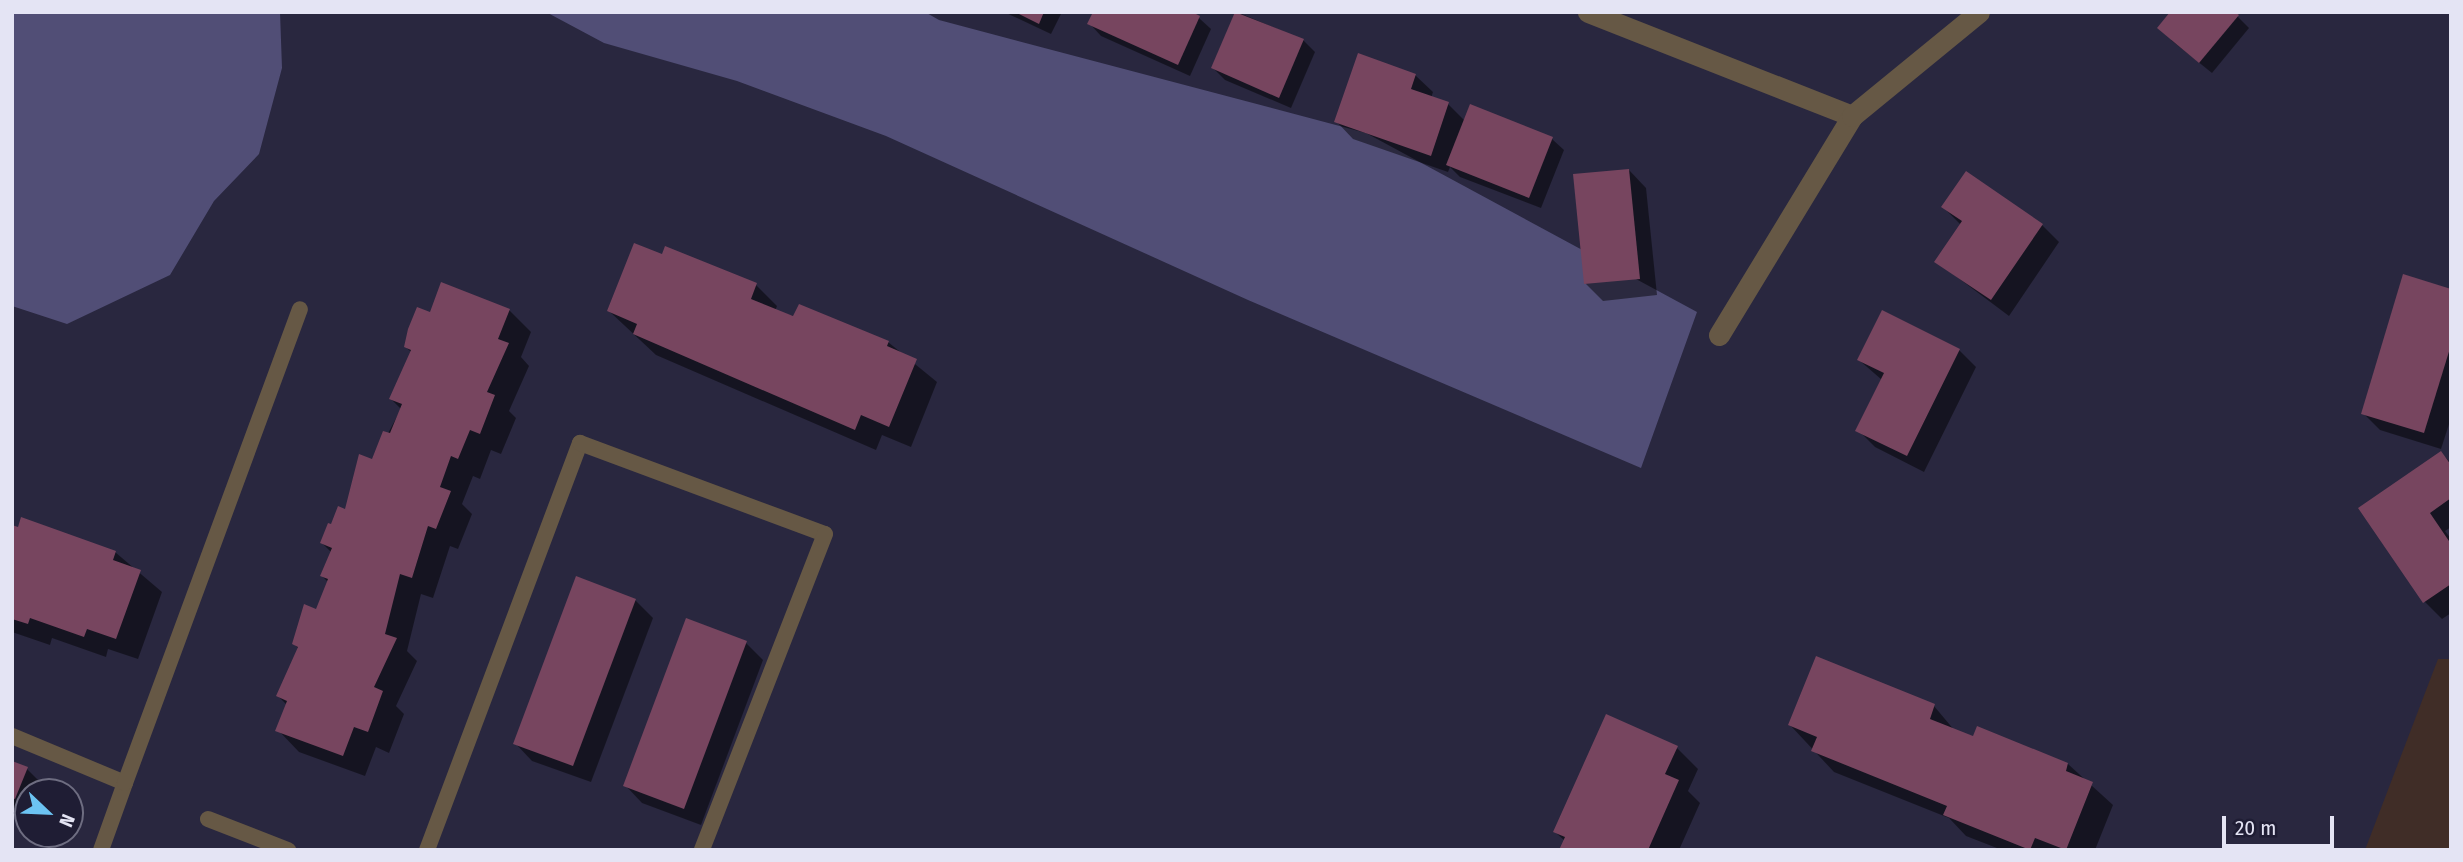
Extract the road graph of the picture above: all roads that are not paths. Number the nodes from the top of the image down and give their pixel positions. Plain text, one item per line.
1 (1588, 12) edge
2 (1979, 12) edge
3 (1852, 116) junction
4 (300, 309) dead end
5 (1719, 335) dead end
6 (12, 736) edge
7 (125, 783) junction
8 (208, 819) dead end
9 (101, 850) edge
10 (288, 850) edge
11 (427, 850) edge
12 (702, 850) edge

1 - 3 street
2 - 3 street
3 - 5 street
4 - 7 lane
6 - 7 lane
7 - 9 lane
8 - 10 lane
11 - 12 lane

